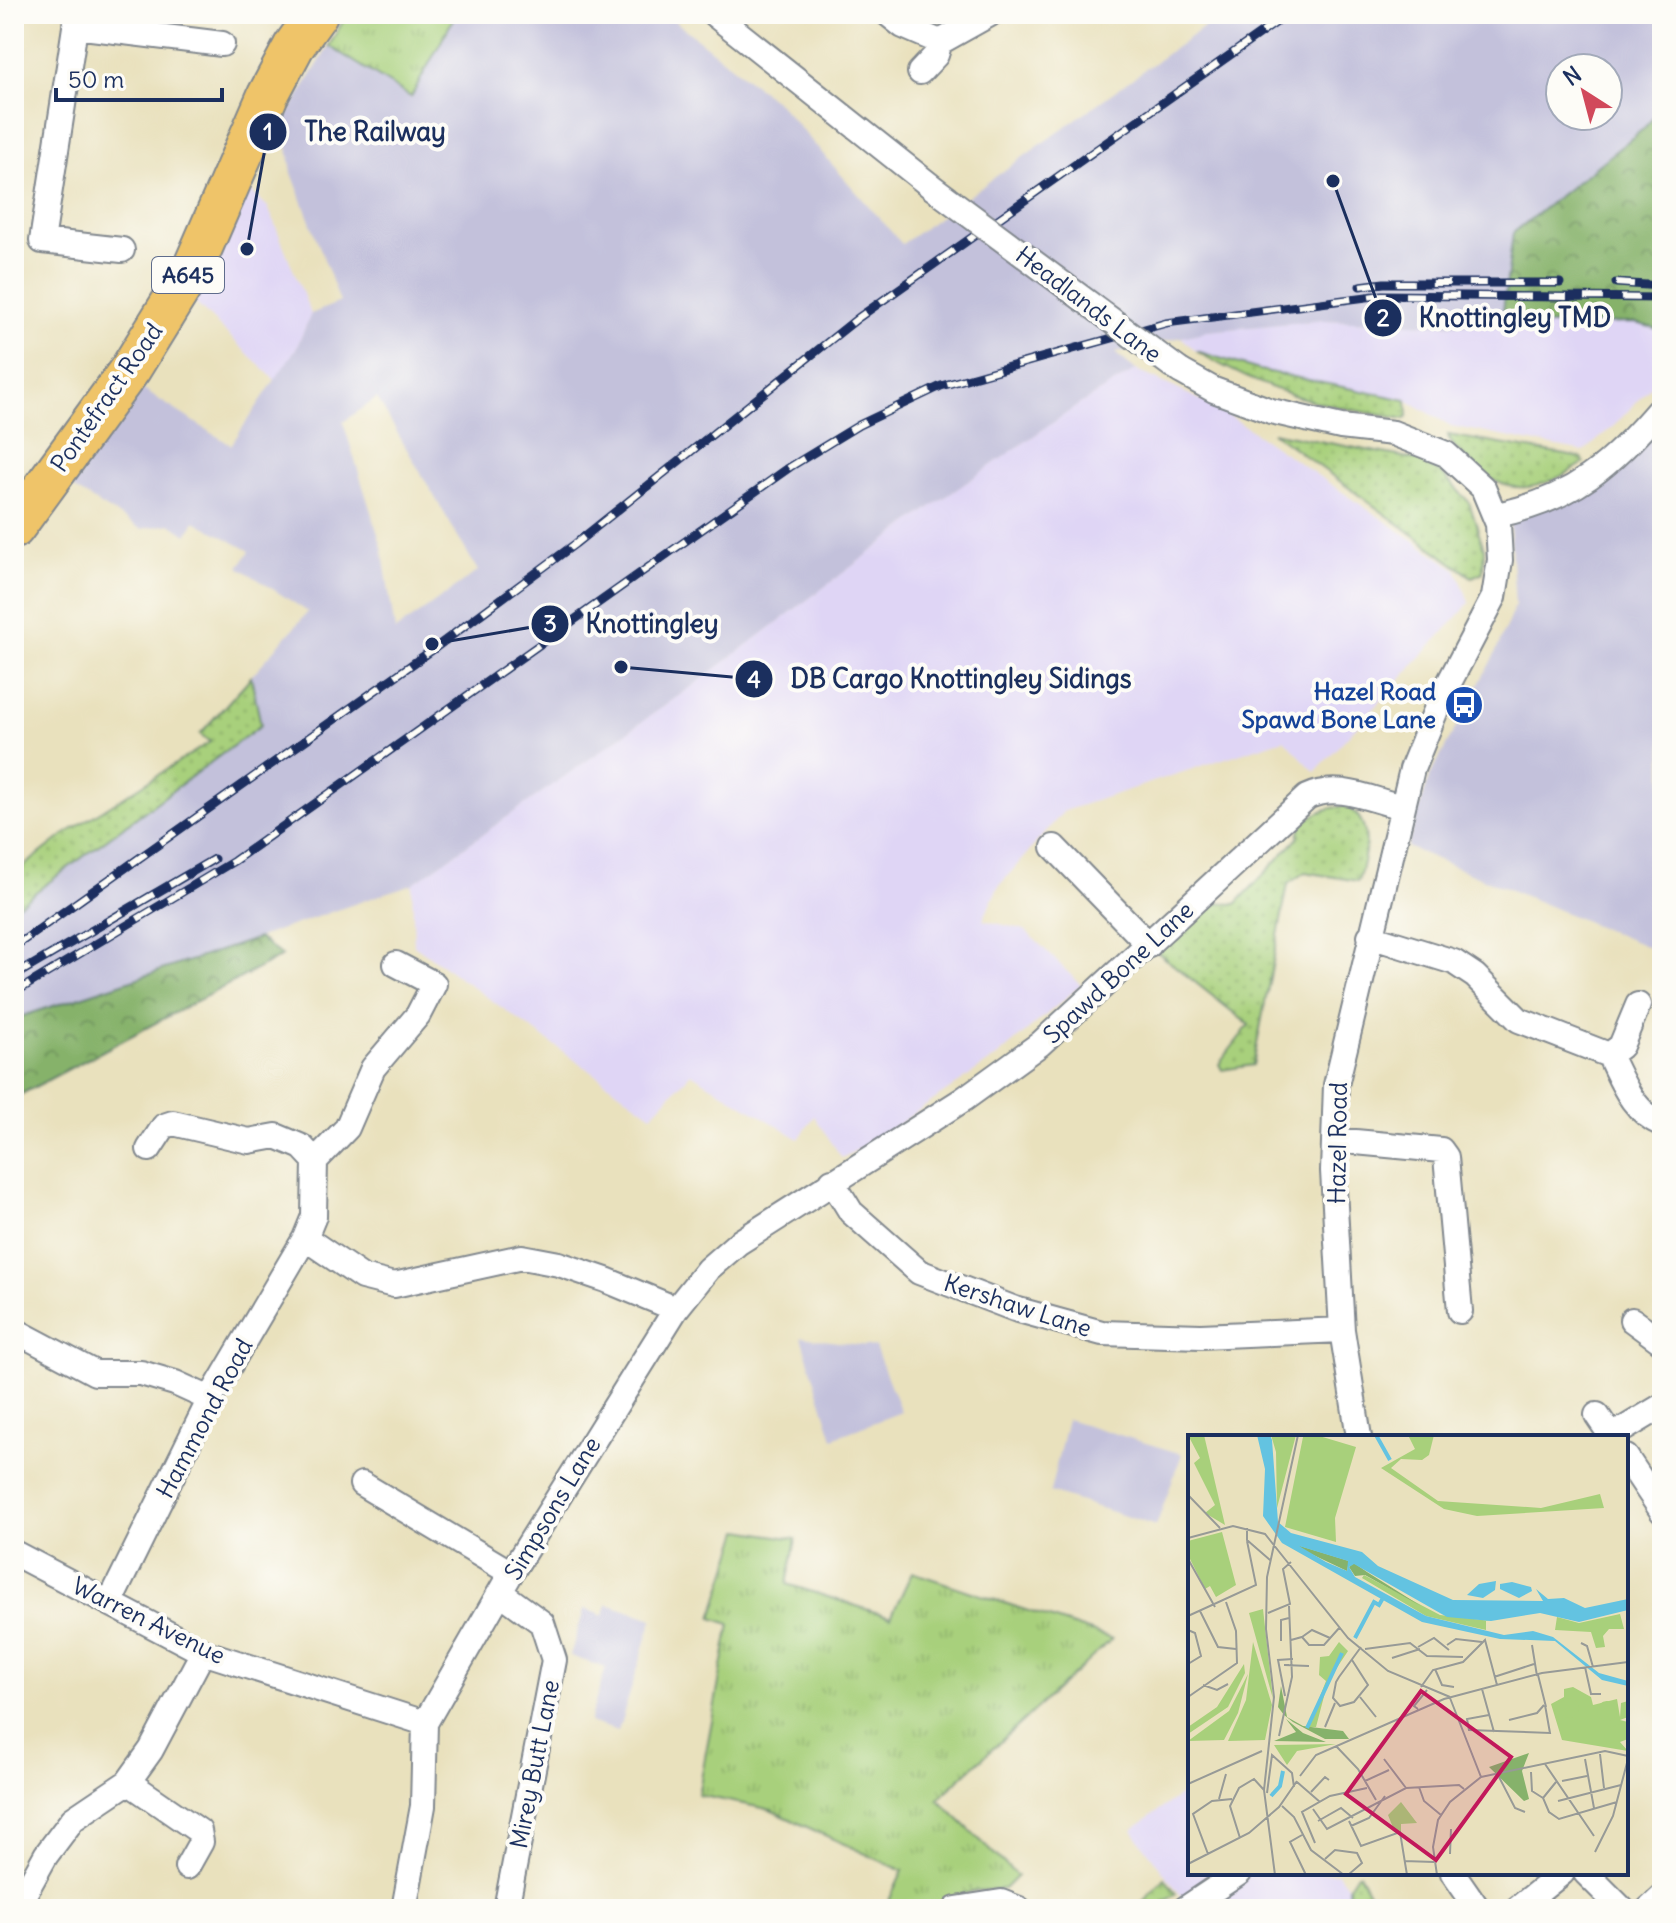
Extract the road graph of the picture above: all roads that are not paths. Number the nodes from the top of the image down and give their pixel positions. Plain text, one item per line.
1 (317, 14) edge
2 (714, 14) edge
3 (888, 14) edge
4 (990, 14) edge
5 (76, 20) edge
6 (297, 30) edge
7 (944, 41) junction
8 (222, 44) dead end
9 (920, 72) dead end
10 (122, 250) dead end
11 (1662, 406) edge
12 (1496, 515) junction
13 (14, 528) edge
14 (1402, 807) junction
15 (1054, 847) dead end
16 (1370, 936) junction
17 (1149, 945) junction
18 (396, 964) dead end
19 (1638, 1005) dead end
20 (1609, 1055) junction
21 (1662, 1124) edge
22 (1334, 1140) junction
23 (149, 1149) dead end
24 (315, 1161) junction
25 (832, 1181) junction
26 (305, 1238) junction
27 (676, 1309) junction
28 (1460, 1311) dead end
29 (1632, 1320) dead end
30 (14, 1330) edge
31 (1342, 1330) junction
32 (1662, 1342) edge
33 (210, 1399) junction
34 (1662, 1406) edge
35 (1597, 1415) dead end
36 (1359, 1435) edge
37 (1611, 1435) edge
38 (1615, 1435) edge
39 (1628, 1460) edge
40 (362, 1484) dead end
41 (1662, 1511) edge
42 (14, 1553) edge
43 (506, 1583) junction
44 (110, 1602) junction
45 (203, 1652) junction
46 (425, 1723) junction
47 (128, 1782) junction
48 (187, 1867) dead end
49 (1236, 1875) edge
50 (1454, 1875) edge
51 (1560, 1875) edge
52 (1588, 1875) edge
53 (1662, 1897) edge
54 (16, 1909) edge
55 (404, 1909) edge
56 (506, 1909) edge
57 (956, 1909) edge
58 (1019, 1909) edge
59 (1185, 1909) edge
60 (1478, 1909) edge
61 (1517, 1909) edge
62 (1622, 1909) edge
63 (1649, 1909) edge

1 - 6 main road, Pontefract Road / A645
2 - 12 street, Headlands Lane, bridge
3 - 7 street
4 - 7 street
5 - 8 street
5 - 10 street
6 - 13 main road, Pontefract Road / A645
7 - 9 street
11 - 12 street
12 - 14 street, Hazel Road
14 - 16 street, Hazel Road
14 - 17 street, Spawd Bone Lane
15 - 17 street
16 - 20 street
16 - 22 street, Hazel Road
17 - 25 street, Spawd Bone Lane
18 - 24 street
19 - 20 street
20 - 21 street
22 - 28 street
22 - 31 street, Hazel Road
23 - 24 street
24 - 26 street, Hammond Road
25 - 27 street, Simpsons Lane
25 - 31 street, Kershaw Lane
26 - 27 street
26 - 33 street, Hammond Road
27 - 43 street, Simpsons Lane
29 - 32 street
30 - 33 street
31 - 36 street, Hazel Road
33 - 44 street, Hammond Road
34 - 38 street
35 - 37 street
39 - 41 street
40 - 43 street, Mirey Butt Lane
42 - 44 street, Warren Avenue
43 - 46 street, Simpsons Lane
43 - 56 street, Mirey Butt Lane
44 - 45 street, Warren Avenue
45 - 46 street, Warren Avenue
45 - 47 street
46 - 55 street, Simpsons Lane
47 - 48 street
47 - 54 street
49 - 59 street
50 - 60 street
51 - 61 street
52 - 62 street
53 - 63 street
57 - 58 street

